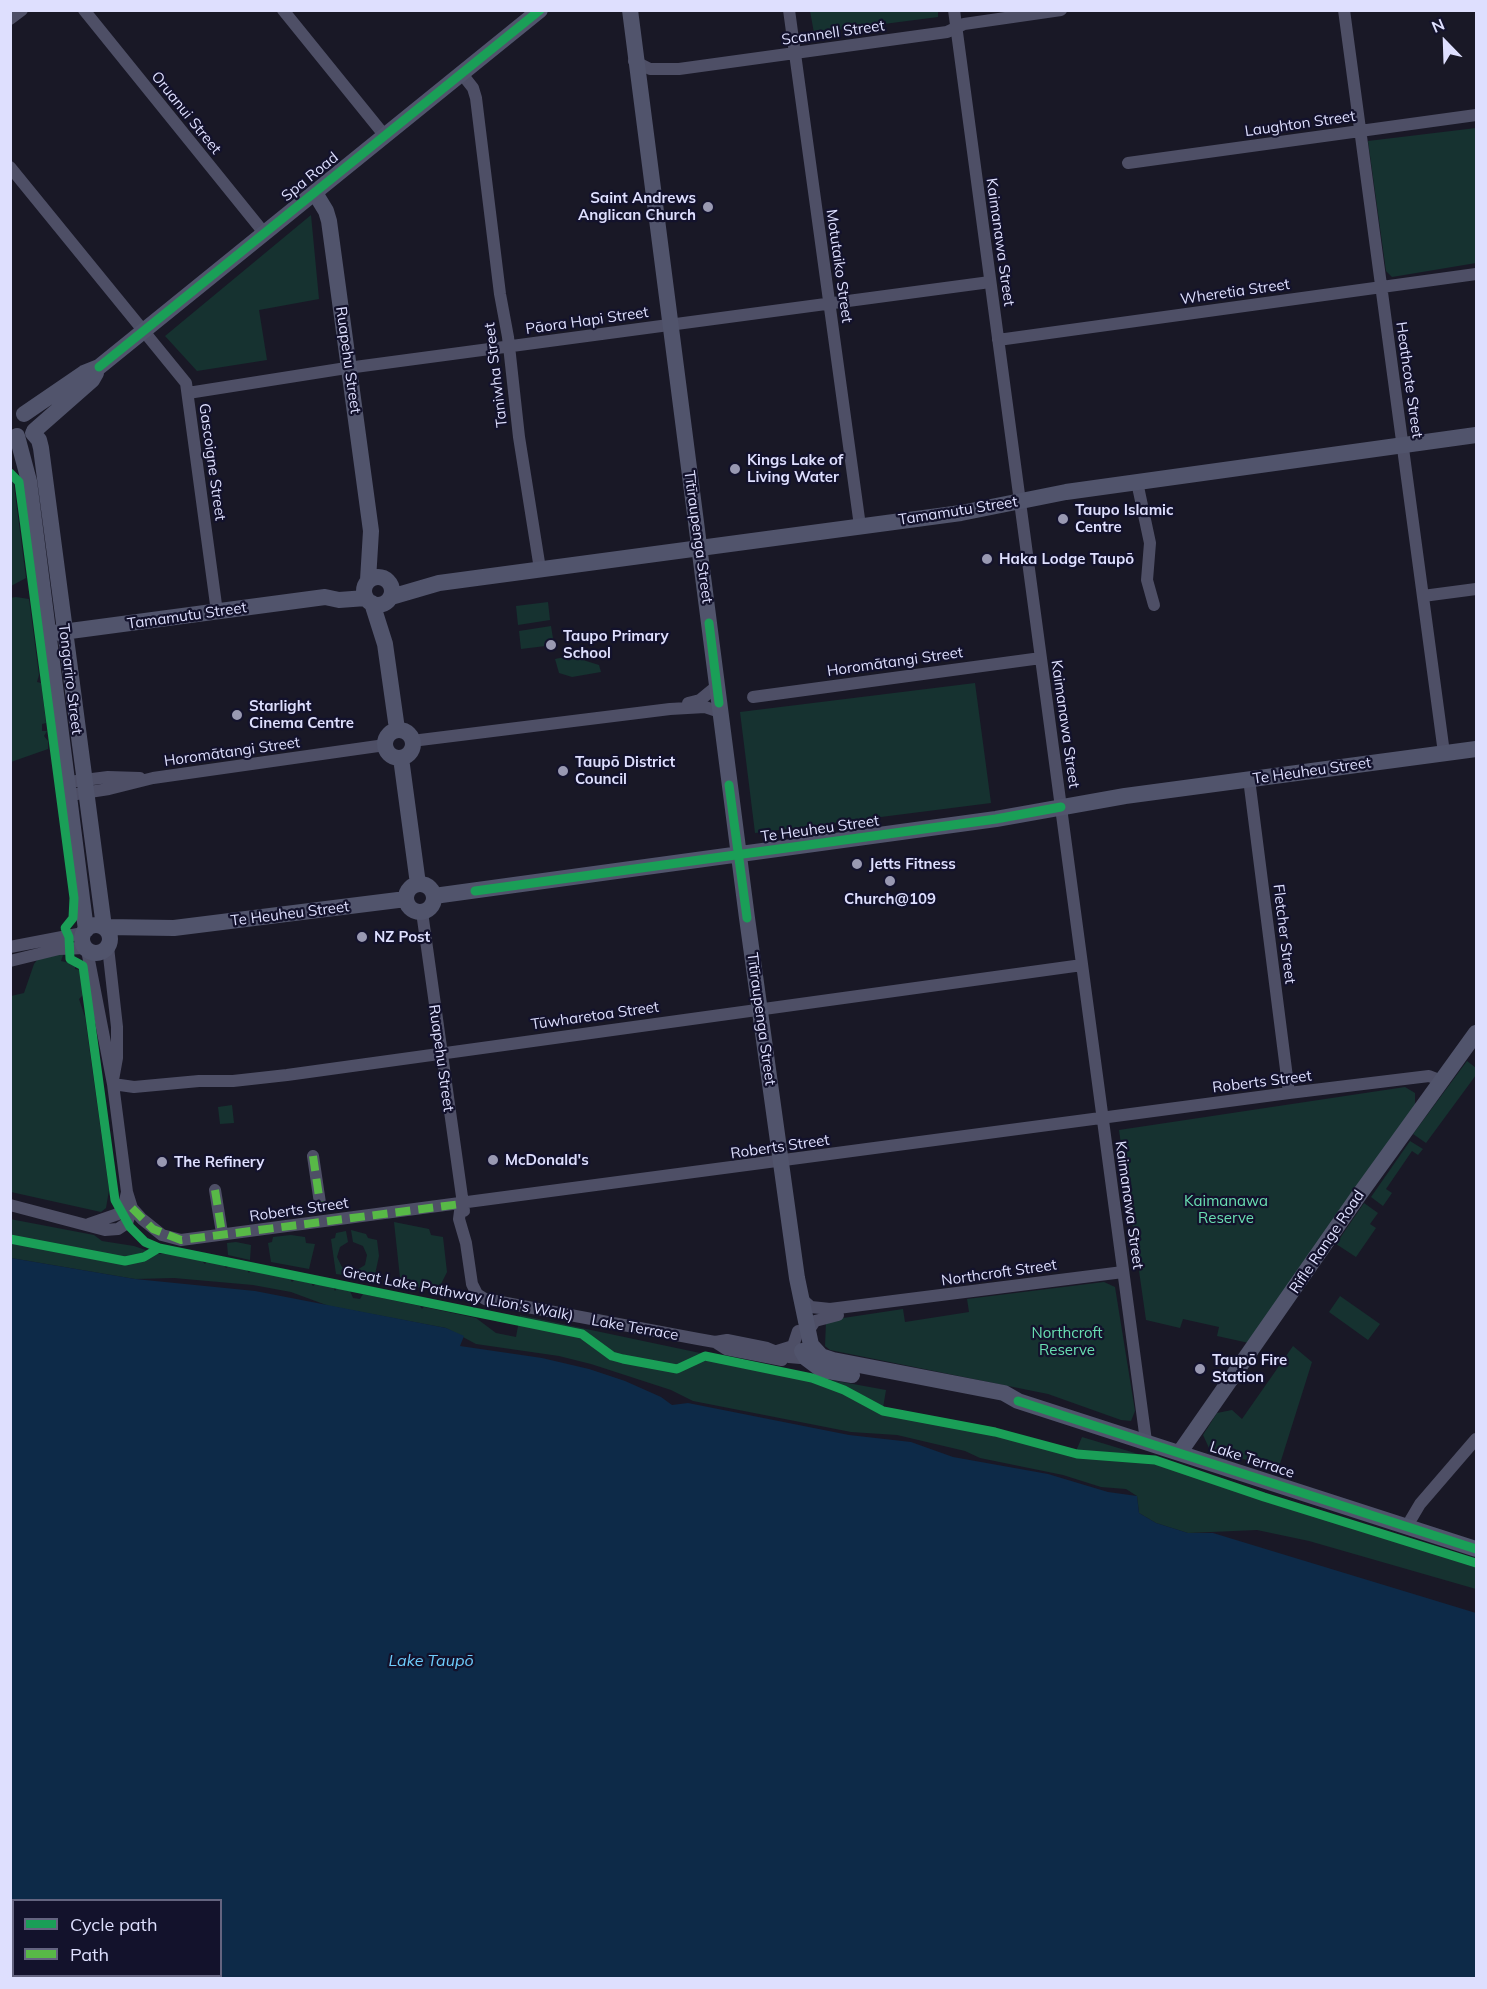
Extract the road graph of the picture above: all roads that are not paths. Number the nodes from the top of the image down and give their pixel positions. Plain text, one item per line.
1 (22, 10) edge
2 (84, 10) edge
3 (283, 10) edge
4 (540, 10) edge
5 (630, 10) edge
6 (789, 10) edge
7 (954, 10) edge
8 (1061, 10) edge
9 (1344, 10) edge
10 (10, 20) edge
11 (956, 28) junction
12 (795, 53) junction
13 (634, 61) junction
14 (679, 69) junction
15 (462, 74) junction
16 (638, 85) junction
17 (1476, 115) edge
18 (1360, 131) junction
19 (384, 136) junction
20 (1128, 163) dead end
21 (10, 167) edge
22 (315, 193) junction
23 (265, 234) junction
24 (1476, 274) edge
25 (990, 282) junction
26 (1381, 287) junction
27 (830, 303) junction
28 (670, 326) junction
29 (145, 331) junction
30 (998, 340) junction
31 (509, 347) junction
32 (99, 367) junction
33 (349, 369) junction
34 (188, 393) junction
35 (19, 411) edge
36 (22, 432) edge
37 (1476, 435) edge
38 (1402, 445) junction
39 (1137, 482) junction
40 (1020, 501) junction
41 (860, 526) junction
42 (700, 548) junction
43 (540, 569) junction
44 (1476, 590) edge
45 (378, 591) junction
46 (1423, 596) junction
47 (1154, 605) dead end
48 (217, 612) junction
49 (57, 633) junction
50 (1041, 657) junction
51 (717, 686) junction
52 (753, 697) dead end
53 (670, 709) junction
54 (720, 712) junction
55 (397, 729) junction
56 (412, 741) junction
57 (385, 745) junction
58 (1476, 749) edge
59 (1444, 753) junction
60 (401, 758) junction
61 (1249, 779) junction
62 (77, 788) junction
63 (1061, 807) junction
64 (739, 856) junction
65 (418, 884) junction
66 (434, 896) junction
67 (406, 899) junction
68 (422, 912) junction
69 (105, 927) junction
70 (174, 928) junction
71 (85, 940) junction
72 (10, 947) edge
73 (108, 947) junction
74 (10, 961) edge
75 (1082, 966) junction
76 (759, 1009) junction
77 (1476, 1033) edge
78 (441, 1053) junction
79 (1442, 1081) junction
80 (113, 1084) junction
81 (1289, 1093) junction
82 (1102, 1119) junction
83 (313, 1156) dead end
84 (780, 1162) junction
85 (215, 1190) dead end
86 (127, 1192) junction
87 (320, 1203) dead end
88 (461, 1204) junction
89 (10, 1205) edge
90 (132, 1208) junction
91 (89, 1224) junction
92 (222, 1233) dead end
93 (1123, 1272) junction
94 (797, 1278) junction
95 (485, 1299) joint
96 (803, 1300) junction
97 (879, 1304) junction
98 (803, 1332) junction
99 (715, 1342) junction
100 (777, 1351) junction
101 (806, 1358) junction
102 (822, 1370) junction
103 (902, 1373) junction
104 (1018, 1401) junction
105 (1476, 1439) edge
106 (1146, 1441) junction
107 (1180, 1452) junction
108 (1407, 1526) junction
109 (1476, 1549) edge

1 - 10 street
2 - 23 street, Oruanui Street
3 - 19 street
4 - 15 street, Spa Road
5 - 13 street, Tītīraupenga Street
6 - 12 street, Motutaiko Street
7 - 11 street, Kaimanawa Street
8 - 11 street, Scannell Street
9 - 18 street, Heathcote Street
11 - 12 street, Scannell Street
11 - 25 street, Kaimanawa Street
12 - 14 street, Scannell Street
12 - 27 street, Motutaiko Street
13 - 14 street, Scannell Street
13 - 16 street, Tītīraupenga Street
14 - 16 street, Scannell Street
15 - 19 street, Spa Road
15 - 31 street, Taniwha Street
16 - 28 street, Tītīraupenga Street
17 - 18 street, Laughton Street
18 - 20 street, Laughton Street
18 - 26 street, Heathcote Street
19 - 22 street, Spa Road
21 - 29 street, Gascoigne Street
22 - 23 street, Spa Road
22 - 33 street, Ruapehu Street
23 - 29 street, Spa Road
24 - 26 street, Wheretia Street
25 - 27 street, Pāora Hapi Street
25 - 30 street, Kaimanawa Street
26 - 30 street, Wheretia Street
26 - 38 street, Heathcote Street
27 - 28 street, Pāora Hapi Street
27 - 41 street, Motutaiko Street
28 - 31 street, Pāora Hapi Street
28 - 42 street, Tītīraupenga Street
29 - 32 street, Spa Road
29 - 34 street, Gascoigne Street
30 - 40 street, Kaimanawa Street
31 - 33 street, Pāora Hapi Street
31 - 43 street, Taniwha Street
32 - 35 street, Spa Road
32 - 36 street, Spa Road
33 - 34 street, Pāora Hapi Street
33 - 45 street, Ruapehu Street
34 - 48 street, Gascoigne Street
35 - 36 street
36 - 49 street, Tongariro Street
37 - 38 street, Tamamutu Street
38 - 39 street, Tamamutu Street
38 - 46 street, Heathcote Street
39 - 40 street, Tamamutu Street
39 - 47 street
40 - 41 street, Tamamutu Street
40 - 50 street, Kaimanawa Street
41 - 42 street, Tamamutu Street
42 - 43 street, Tamamutu Street
42 - 51 street, Tītīraupenga Street
43 - 45 street, Tamamutu Street
44 - 46 street
45 - 48 street, Tamamutu Street
45 - 55 street, Ruapehu Street
46 - 59 street, Heathcote Street
48 - 49 street, Tamamutu Street
49 - 62 street, Tongariro Street
50 - 52 street, Horomātangi Street
50 - 63 street, Kaimanawa Street
51 - 53 street
51 - 54 street, Tītīraupenga Street
53 - 54 street
53 - 56 street
54 - 64 street, Tītīraupenga Street
55 - 56 street
55 - 57 street
56 - 60 street
57 - 60 street
57 - 62 street, Horomātangi Street
58 - 59 street, Te Heuheu Street
59 - 61 street, Te Heuheu Street
60 - 65 street
61 - 63 street, Te Heuheu Street
61 - 81 street, Fletcher Street
62 - 69 street, Tongariro Street
62 - 71 street, Tongariro Street
63 - 64 street, Te Heuheu Street
63 - 75 street, Kaimanawa Street
64 - 66 street, Te Heuheu Street
64 - 76 street, Tītīraupenga Street
65 - 66 street
65 - 67 street
66 - 68 street
67 - 68 street
67 - 70 street, Te Heuheu Street
68 - 78 street, Ruapehu Street
69 - 70 street, Te Heuheu Street
69 - 71 street
69 - 73 street
70 - 73 street, Te Heuheu Street
71 - 72 street
71 - 73 street
71 - 74 street
71 - 80 street, Tongariro Street
73 - 80 street, Tongariro Street
75 - 76 street, Tūwharetoa Street
75 - 82 street, Kaimanawa Street
76 - 78 street, Tūwharetoa Street
76 - 84 street, Tītīraupenga Street
77 - 79 street, Rifle Range Road
78 - 80 street, Tūwharetoa Street
78 - 88 street, Ruapehu Street
79 - 81 street, Roberts Street
79 - 107 street, Rifle Range Road
80 - 86 street, Tongariro Street
81 - 82 street, Roberts Street
82 - 84 street, Roberts Street
82 - 93 street, Kaimanawa Street
83 - 87 street
84 - 88 street, Roberts Street
84 - 94 street, Tītīraupenga Street
85 - 92 street
86 - 90 street, Tongariro Street
86 - 91 street
88 - 90 street, Roberts Street
88 - 95 street, Ruapehu Street
89 - 91 street
90 - 91 street
93 - 97 street, Northcroft Street
93 - 106 street, Kaimanawa Street
94 - 96 street, Tītīraupenga Street
94 - 98 street, Tītīraupenga Street
95 - 99 street, Lake Terrace
96 - 97 street, Northcroft Street
96 - 98 street, Tītīraupenga Street
97 - 98 street, Northcroft Street
98 - 100 street
98 - 101 street, Tītīraupenga Street
98 - 103 street, Lake Terrace
99 - 100 street, Lake Terrace
99 - 102 street, Lake Terrace
100 - 101 street, Lake Terrace
101 - 102 street, Lake Terrace
101 - 103 street, Lake Terrace
102 - 104 street, Lake Terrace
103 - 104 street, Lake Terrace
104 - 106 street, Lake Terrace
105 - 108 street
106 - 107 street, Lake Terrace
107 - 108 street, Lake Terrace
108 - 109 street, Lake Terrace

